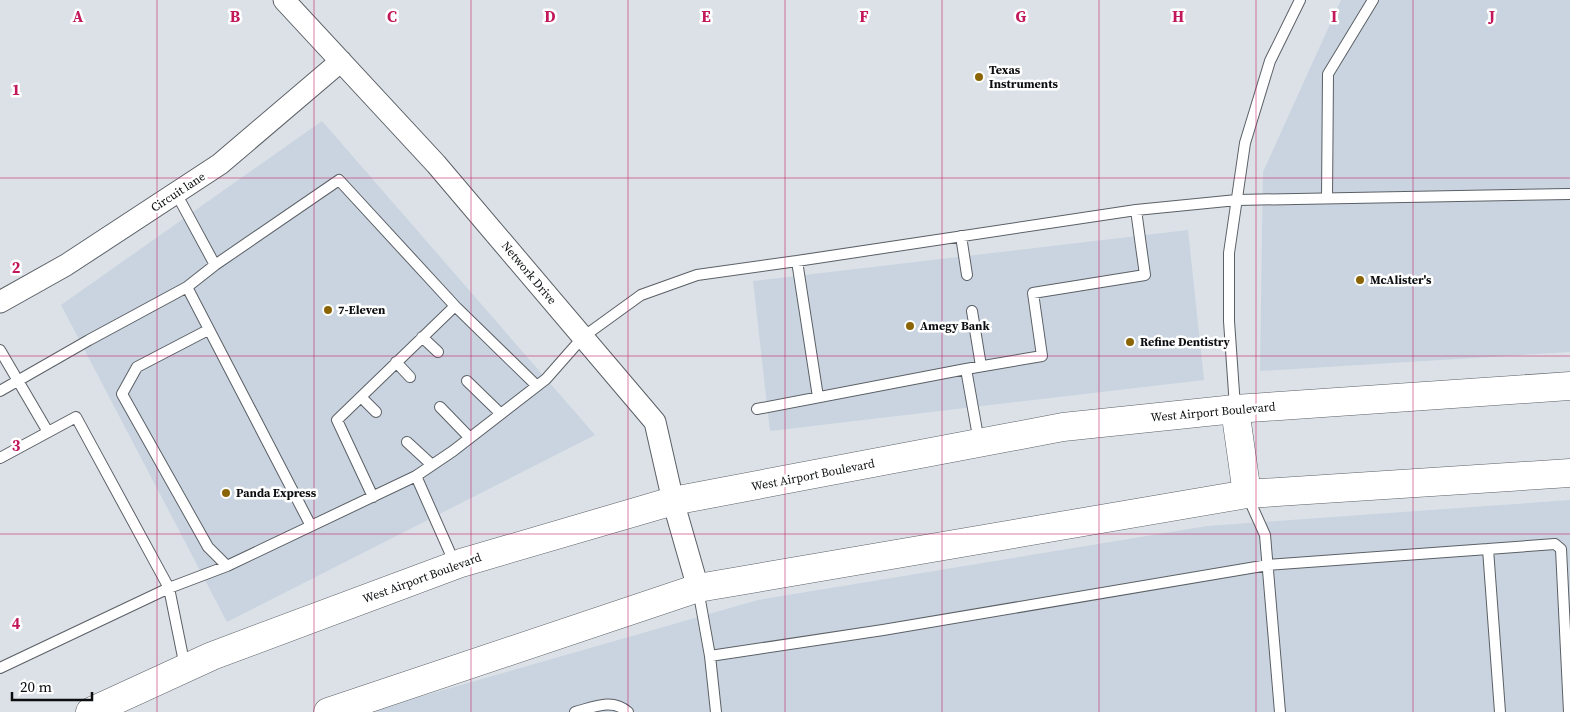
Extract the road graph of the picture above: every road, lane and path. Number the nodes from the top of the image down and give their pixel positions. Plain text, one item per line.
1 (284, 0) edge
2 (1300, 0) edge
3 (1374, 0) edge
4 (341, 61) junction
5 (176, 193) junction
6 (1570, 194) edge
7 (1327, 198) junction
8 (1237, 200) junction
9 (1136, 210) junction
10 (961, 236) junction
11 (797, 261) junction
12 (215, 265) junction
13 (966, 274) dead end
14 (187, 287) junction
15 (0, 302) edge
16 (455, 306) junction
17 (972, 311) dead end
18 (208, 330) junction
19 (422, 337) junction
20 (583, 337) junction
21 (0, 350) edge
22 (438, 352) dead end
23 (396, 362) junction
24 (981, 366) junction
25 (966, 369) junction
26 (410, 377) dead end
27 (18, 381) junction
28 (467, 381) dead end
29 (537, 386) junction
30 (1570, 386) edge
31 (0, 391) edge
32 (361, 397) junction
33 (818, 397) junction
34 (440, 407) dead end
35 (757, 409) dead end
36 (1235, 409) junction
37 (376, 412) dead end
38 (502, 414) junction
39 (48, 432) junction
40 (470, 438) junction
41 (407, 442) dead end
42 (979, 443) junction
43 (0, 458) edge
44 (432, 465) junction
45 (1570, 473) edge
46 (416, 476) junction
47 (1247, 494) junction
48 (373, 497) junction
49 (673, 502) junction
50 (311, 526) junction
51 (1488, 549) junction
52 (455, 565) junction
53 (227, 566) junction
54 (1268, 566) junction
55 (169, 588) junction
56 (698, 588) junction
57 (710, 656) junction
58 (0, 668) edge
59 (185, 668) junction
60 (90, 712) edge
61 (328, 712) edge
62 (575, 712) edge
63 (628, 712) edge
64 (716, 712) edge
65 (1280, 712) edge
66 (1500, 712) edge
67 (1569, 712) edge

1 - 4 street, Network Drive
2 - 8 lane
3 - 7 lane
4 - 5 street, Circuit lane
4 - 20 street, Network Drive
5 - 12 lane
5 - 15 street, Circuit lane
6 - 7 lane
7 - 8 lane
8 - 9 lane
8 - 36 lane
9 - 10 lane
9 - 24 lane
10 - 11 lane
10 - 13 lane
11 - 20 lane
11 - 33 lane
12 - 14 lane
12 - 16 lane
14 - 18 lane
14 - 27 lane
16 - 19 lane
16 - 29 lane
17 - 24 lane
18 - 50 lane
18 - 53 lane
19 - 22 lane
19 - 23 lane
20 - 29 lane
20 - 49 street, Network Drive
21 - 27 lane
23 - 26 lane
23 - 32 lane
24 - 25 lane
25 - 33 lane
25 - 42 lane
27 - 31 lane
27 - 39 lane
28 - 38 lane
29 - 38 lane
30 - 36 main road, West Airport Boulevard
32 - 37 lane
32 - 48 lane
33 - 35 lane
34 - 40 lane
36 - 42 main road, West Airport Boulevard
36 - 47 main road
38 - 40 lane
39 - 43 lane
39 - 55 lane
40 - 44 lane
41 - 44 lane
42 - 49 main road, West Airport Boulevard
44 - 46 lane
45 - 47 main road
46 - 48 lane
46 - 52 lane
47 - 54 lane
47 - 56 main road
48 - 50 lane
49 - 52 main road, West Airport Boulevard
49 - 56 street, Network Drive
50 - 53 lane
51 - 54 lane
51 - 66 lane
51 - 67 lane
52 - 59 main road, West Airport Boulevard
53 - 55 lane
54 - 57 lane
54 - 65 lane
55 - 58 lane
55 - 59 lane
56 - 57 lane
56 - 61 main road
57 - 64 lane
59 - 60 main road, West Airport Boulevard
62 - 63 lane

